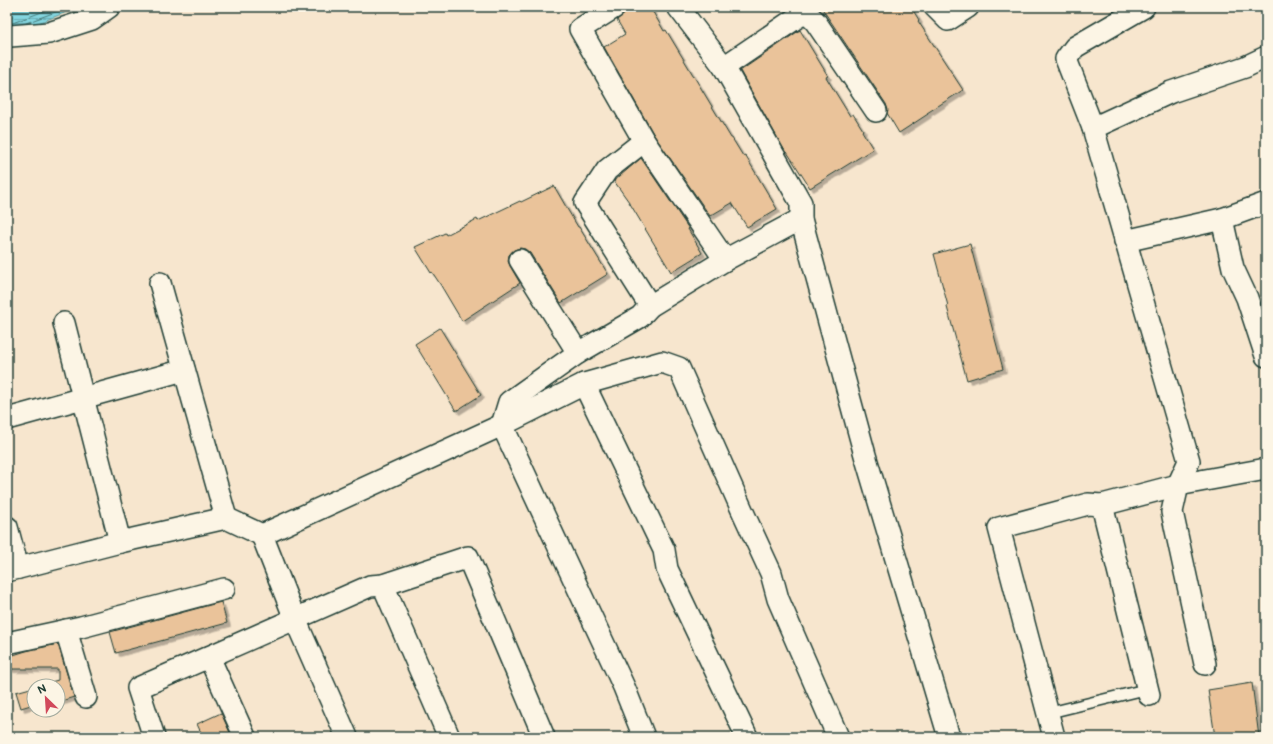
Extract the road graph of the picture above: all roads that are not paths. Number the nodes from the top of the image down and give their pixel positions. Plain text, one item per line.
1 (109, 7) edge
2 (615, 7) edge
3 (678, 7) edge
4 (935, 7) edge
5 (968, 7) edge
6 (1144, 7) edge
7 (803, 10) edge
8 (7, 35) edge
9 (1266, 57) edge
10 (724, 67) junction
11 (876, 111) dead end
12 (1093, 128) junction
13 (644, 141) junction
14 (1266, 203) edge
15 (801, 218) junction
16 (1222, 219) junction
17 (1125, 241) junction
18 (520, 260) dead end
19 (725, 260) junction
20 (160, 284) dead end
21 (650, 306) junction
22 (64, 323) dead end
23 (578, 353) junction
24 (1266, 356) edge
25 (184, 370) junction
26 (584, 384) junction
27 (83, 397) junction
28 (7, 418) edge
29 (502, 425) junction
30 (1266, 469) edge
31 (1178, 485) junction
32 (1102, 505) junction
33 (226, 518) junction
34 (7, 528) edge
35 (262, 535) junction
36 (120, 542) junction
37 (13, 569) edge
38 (383, 585) junction
39 (224, 589) dead end
40 (295, 619) junction
41 (66, 630) junction
42 (7, 643) edge
43 (209, 657) junction
44 (1206, 664) dead end
45 (1148, 692) joint
46 (86, 697) dead end
47 (1048, 713) junction
48 (154, 737) edge
49 (245, 737) edge
50 (347, 737) edge
51 (449, 737) edge
52 (544, 737) edge
53 (644, 737) edge
54 (747, 737) edge
55 (838, 737) edge
56 (949, 737) edge
57 (1054, 737) edge

1 - 8 street
2 - 13 street
3 - 10 street
4 - 5 street
6 - 12 street
7 - 10 street
7 - 11 street
9 - 12 street
10 - 15 street
12 - 17 street
13 - 19 street
13 - 21 street
14 - 16 street
15 - 19 street
15 - 56 street
16 - 17 street
16 - 24 street
17 - 31 street
18 - 23 street
19 - 21 street
20 - 25 street
21 - 23 street
22 - 27 street
23 - 29 street
25 - 27 street
25 - 33 street
26 - 29 street
26 - 54 street
26 - 55 street
27 - 28 street
27 - 36 street
29 - 35 street
29 - 53 street
30 - 31 street
31 - 32 street
31 - 44 street
32 - 45 street
32 - 47 street
33 - 35 street
33 - 36 street
34 - 37 street
35 - 40 street
36 - 37 street
38 - 40 street
38 - 51 street
38 - 52 street
39 - 41 street
40 - 43 street
40 - 50 street
41 - 42 street
41 - 46 street
43 - 48 street
43 - 49 street
45 - 47 lane
47 - 57 street

